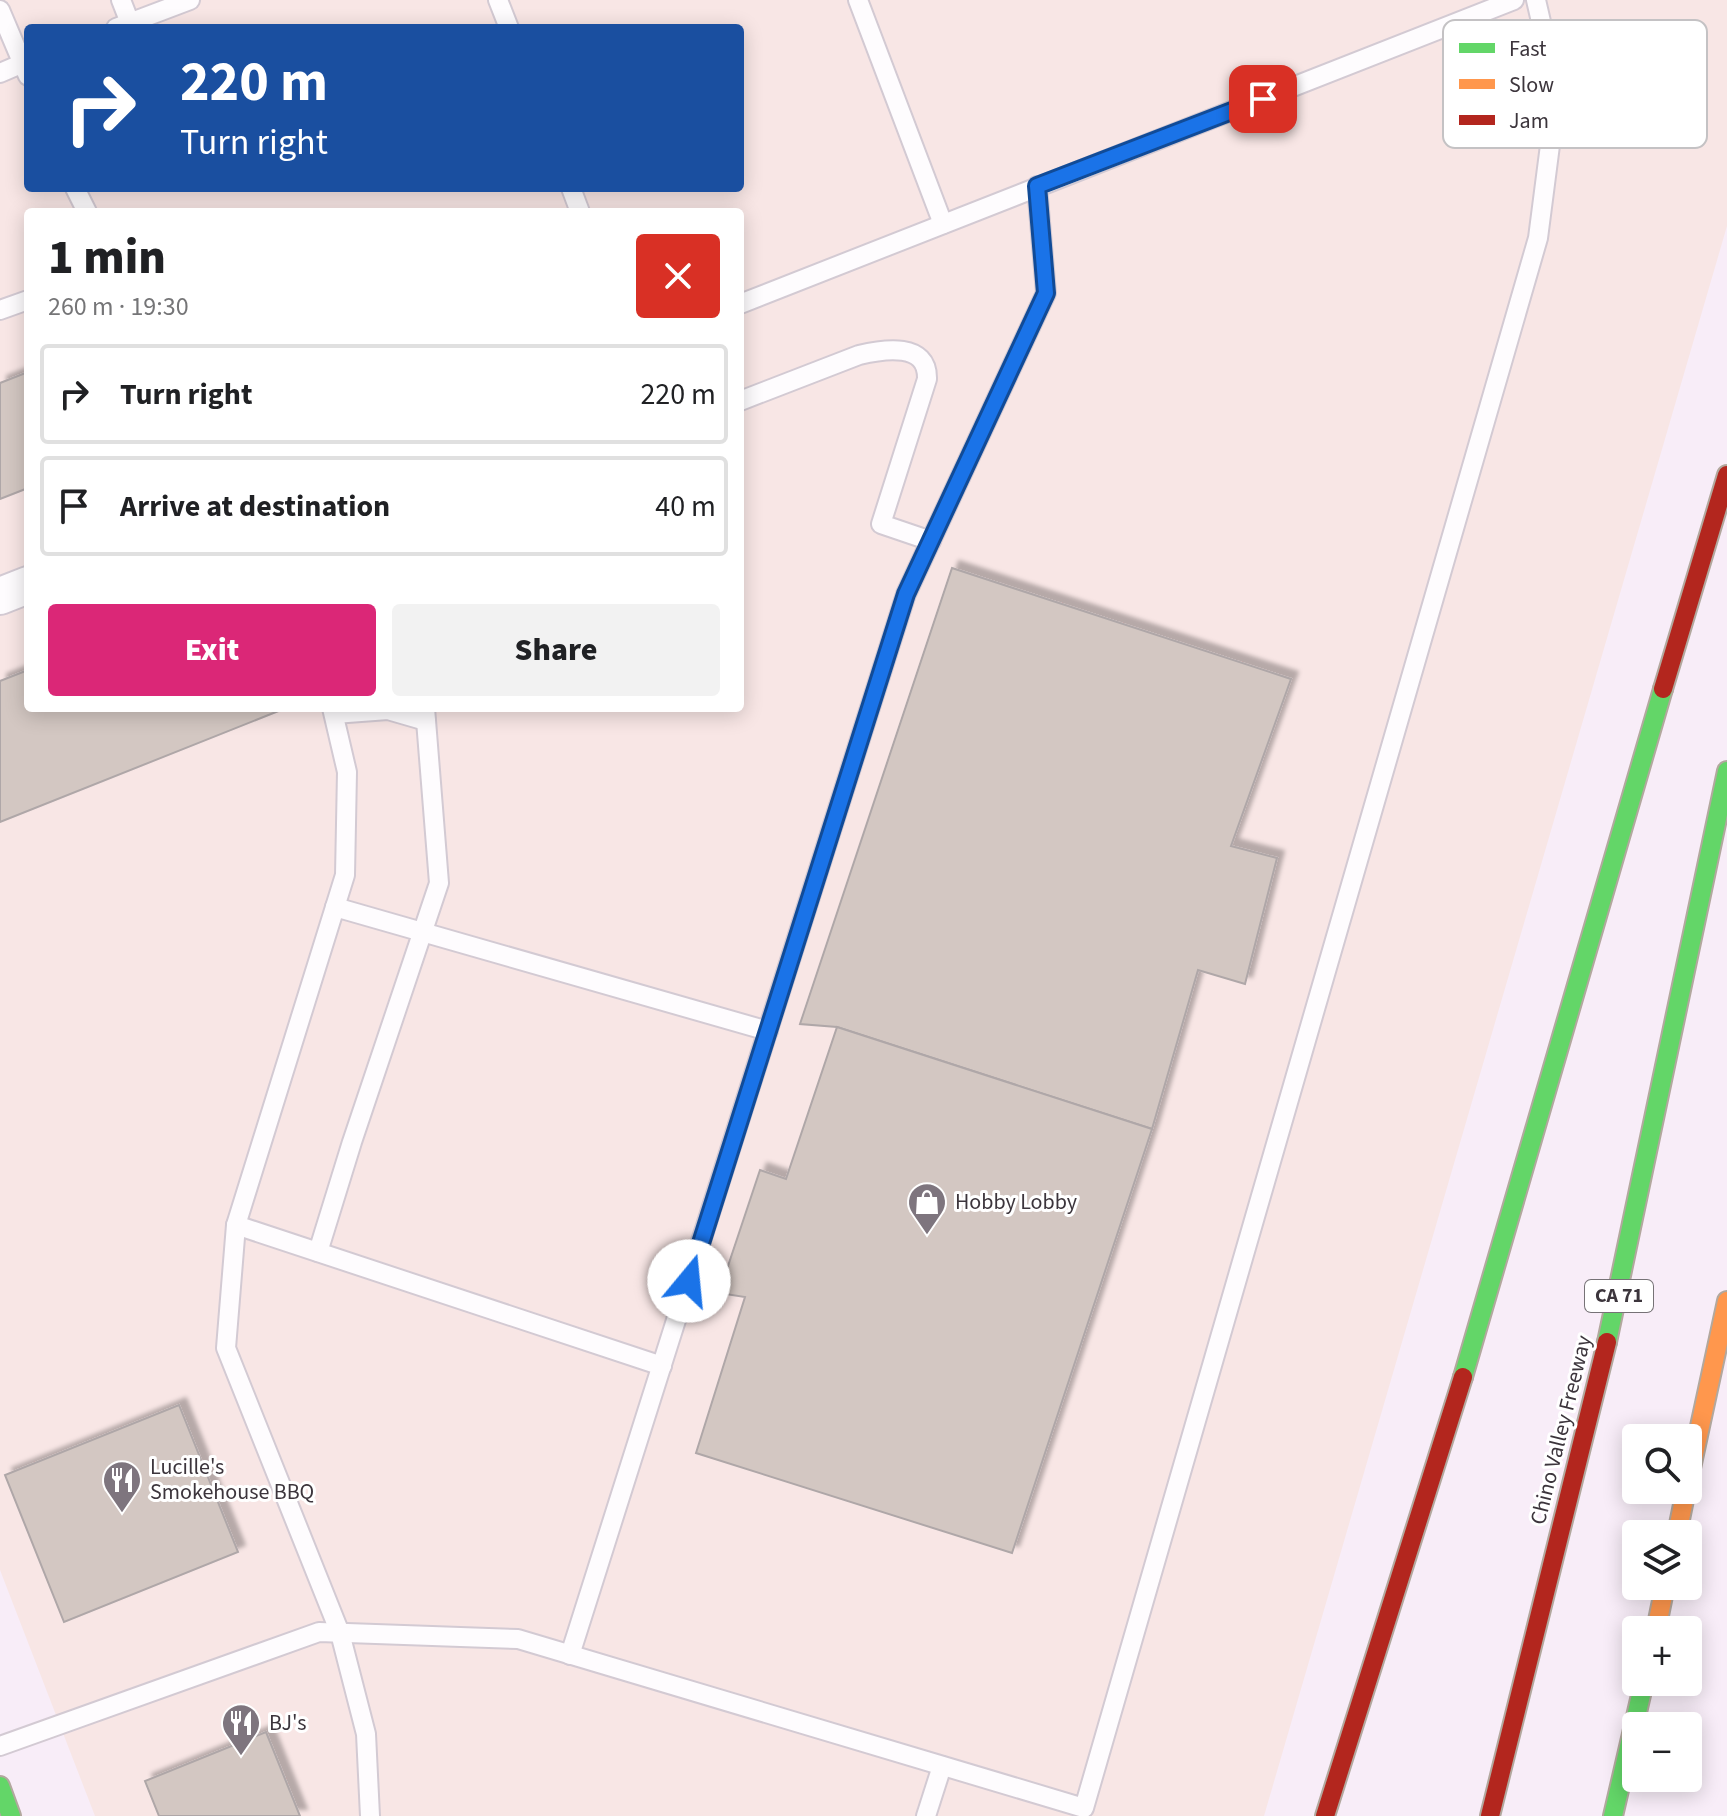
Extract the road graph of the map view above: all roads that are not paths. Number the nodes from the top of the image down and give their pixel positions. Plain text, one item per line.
1 (121, 0) edge
2 (190, 0) edge
3 (498, 0) edge
4 (858, 0) edge
5 (1514, 0) edge
6 (1536, 0) edge
7 (0, 10) edge
8 (1463, 20) edge
9 (1541, 20) edge
10 (123, 24) edge
11 (126, 24) edge
12 (507, 24) edge
13 (1443, 28) edge
14 (24, 63) edge
15 (24, 67) edge
16 (0, 73) edge
17 (1550, 148) edge
18 (1037, 186) junction
19 (943, 224) junction
20 (24, 301) edge
21 (744, 302) edge
22 (0, 310) edge
23 (744, 399) edge
24 (1727, 475) edge
25 (931, 541) junction
26 (24, 587) edge
27 (0, 596) edge
28 (333, 712) edge
29 (426, 714) edge
30 (1727, 771) edge
31 (335, 907) junction
32 (422, 933) junction
33 (768, 1031) junction
34 (236, 1225) junction
35 (318, 1252) junction
36 (1727, 1301) edge
37 (662, 1366) junction
38 (1700, 1424) edge
39 (340, 1633) junction
40 (570, 1655) junction
41 (1641, 1696) edge
42 (0, 1746) edge
43 (942, 1766) junction
44 (0, 1786) edge
45 (11, 1816) edge
46 (370, 1816) edge
47 (926, 1816) edge
48 (1325, 1816) edge
49 (1490, 1816) edge
50 (1613, 1816) edge

1 - 10 lane
2 - 11 lane
3 - 12 lane
4 - 19 lane
5 - 8 lane
6 - 9 lane
7 - 14 lane
13 - 18 lane
15 - 16 lane
17 - 43 lane
18 - 19 lane
18 - 25 lane
19 - 21 lane
20 - 22 lane
23 - 25 lane
24 - 48 main road
25 - 33 lane
26 - 27 street
28 - 31 lane
29 - 32 lane
30 - 49 main road, Chino Valley Freeway / CA 71
31 - 32 lane
31 - 34 lane
32 - 33 lane
32 - 35 lane
33 - 37 lane
34 - 35 lane
34 - 39 lane
35 - 37 lane
36 - 38 main road
37 - 40 lane
39 - 40 lane
39 - 42 lane
39 - 46 lane
40 - 43 lane
41 - 50 main road
43 - 47 lane
44 - 45 main road

